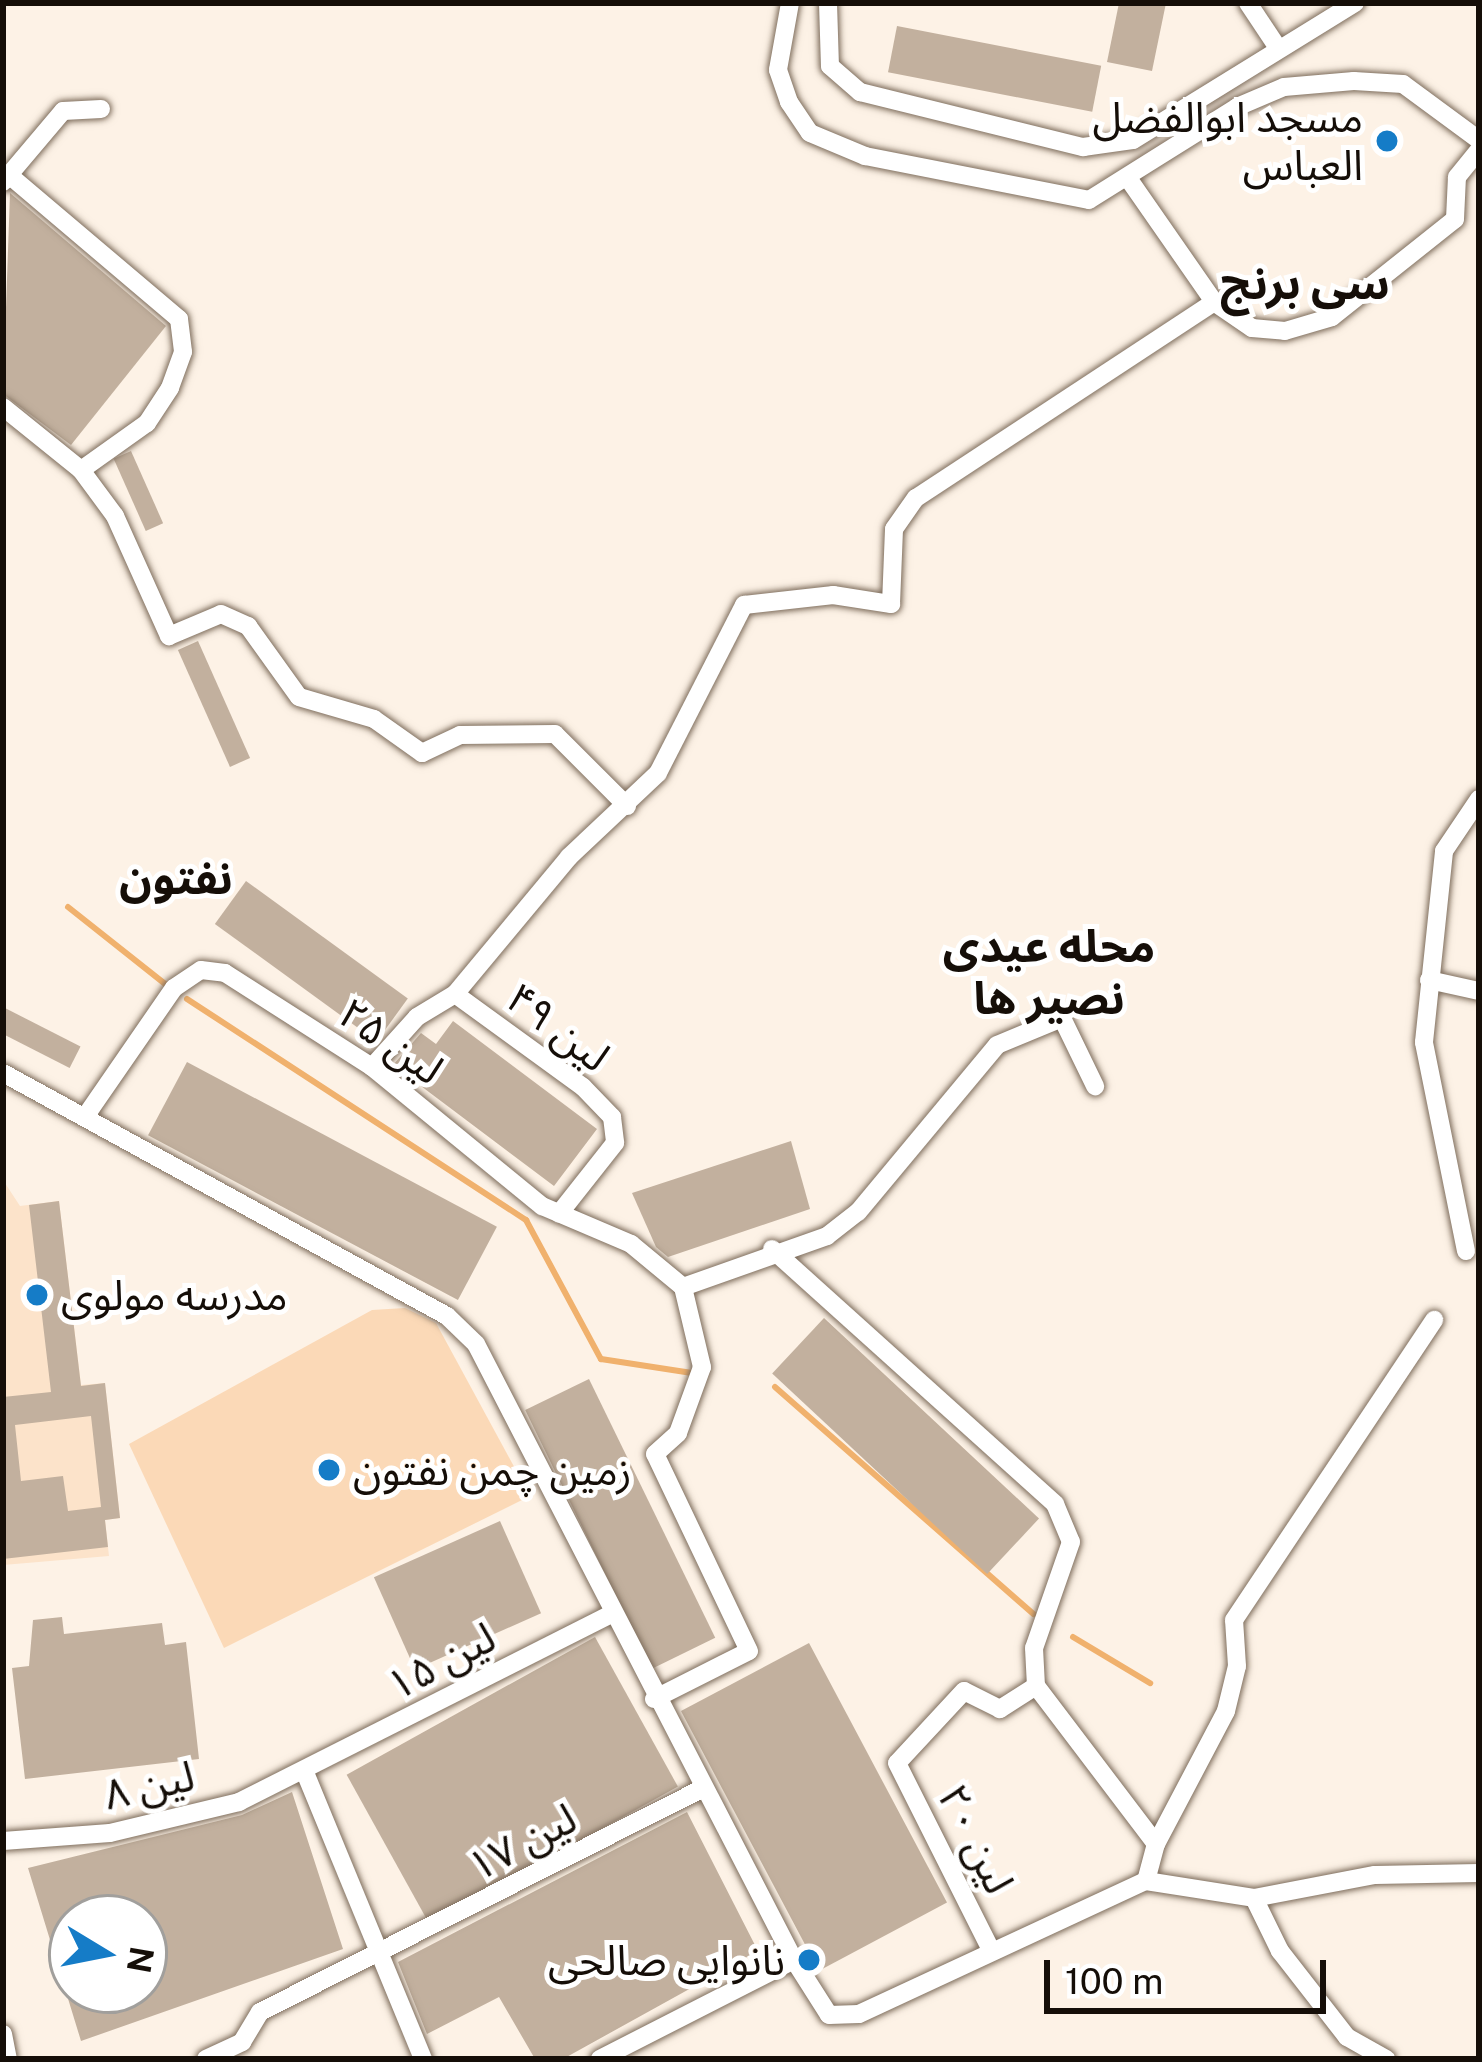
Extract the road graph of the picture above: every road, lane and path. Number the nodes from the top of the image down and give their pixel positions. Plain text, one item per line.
1 (790, 3) edge
2 (828, 3) edge
3 (1248, 3) edge
4 (1355, 3) edge
5 (1278, 47) junction
6 (101, 109) dead end
7 (1479, 140) edge
8 (1479, 149) edge
9 (6, 178) edge
10 (1130, 181) junction
11 (1214, 302) junction
12 (3, 407) edge
13 (80, 470) junction
14 (1479, 799) edge
15 (627, 806) junction
16 (1429, 980) junction
17 (1479, 991) edge
18 (455, 994) junction
19 (372, 1067) junction
20 (3, 1072) edge
21 (1095, 1086) dead end
22 (87, 1114) junction
23 (559, 1214) junction
24 (772, 1249) junction
25 (1466, 1251) dead end
26 (683, 1287) junction
27 (1433, 1320) dead end
28 (611, 1614) junction
29 (1036, 1686) junction
30 (655, 1699) junction
31 (306, 1774) junction
32 (703, 1789) junction
33 (3, 1841) edge
34 (1156, 1844) junction
35 (1479, 1873) edge
36 (1146, 1881) junction
37 (1254, 1898) junction
38 (990, 1948) junction
39 (374, 1960) junction
40 (794, 1960) junction
41 (3, 2034) edge
42 (8, 2059) edge
43 (206, 2059) edge
44 (423, 2059) edge
45 (600, 2059) edge
46 (1386, 2059) edge

1 - 10 street
2 - 5 street
3 - 5 street
4 - 5 street
6 - 9 street
7 - 10 street
8 - 11 street
9 - 13 street
10 - 11 street
11 - 15 street
12 - 13 street
13 - 15 street
14 - 16 street
15 - 18 street
16 - 17 street
16 - 25 street
18 - 19 street, لین ۴۹
18 - 23 street, لین ۴۹
19 - 22 street, لین ۲۵
19 - 23 street, لین ۲۵
20 - 22 street
21 - 24 street
22 - 28 street
23 - 26 street, لین ۲۵
24 - 26 street
24 - 29 street
26 - 30 street
27 - 34 street
28 - 30 street
28 - 31 street, لین ۱۵
29 - 34 street
29 - 38 street, لین ۲۰
30 - 32 street
31 - 33 street, لین ۸
31 - 39 street
32 - 39 street, لین ۱۷
32 - 40 street
34 - 36 street
35 - 37 street
36 - 37 street
36 - 38 street
37 - 46 street
38 - 40 street
39 - 43 street, لین ۱۷
39 - 44 street
40 - 45 street
41 - 42 street

